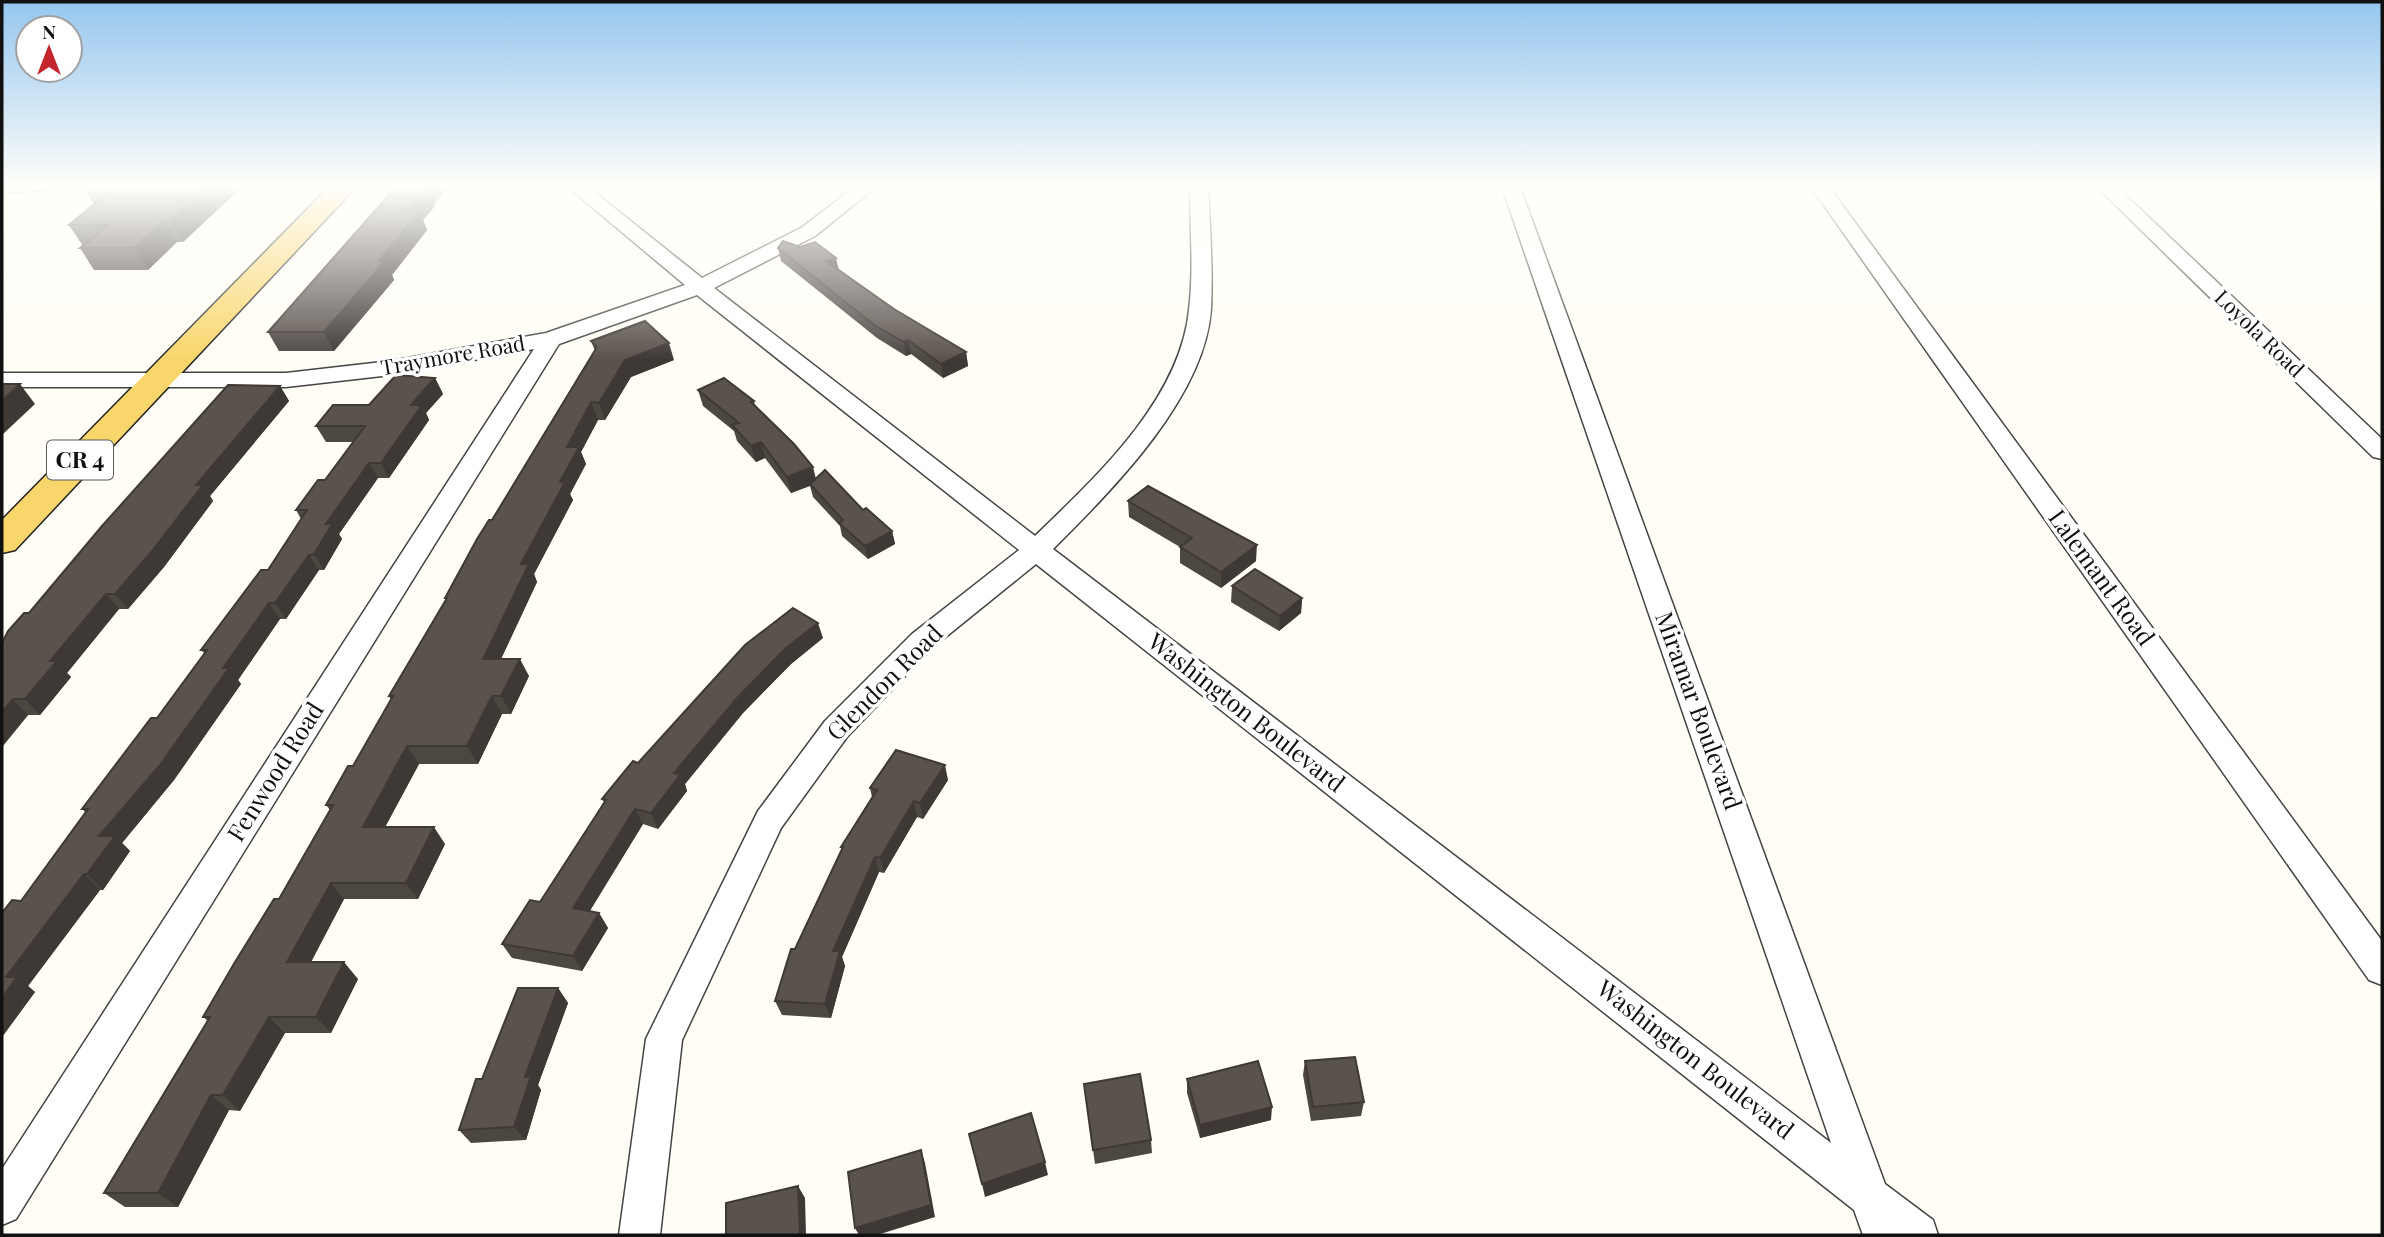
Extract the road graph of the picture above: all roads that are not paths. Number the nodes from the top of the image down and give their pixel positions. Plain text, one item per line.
1 (288, 245) edge
2 (647, 245) edge
3 (782, 245) edge
4 (1199, 245) edge
5 (1531, 245) edge
6 (1861, 245) edge
7 (2166, 245) edge
8 (699, 287) junction
9 (551, 339) junction
10 (2, 380) edge
11 (159, 380) junction
12 (2382, 452) edge
13 (2, 541) edge
14 (1036, 550) junction
15 (2382, 969) edge
16 (1866, 1192) junction
17 (2, 1205) edge
18 (639, 1235) edge
19 (1882, 1235) edge
20 (1918, 1235) edge

1 - 11 main road, CR 4
2 - 8 street, Washington Boulevard
3 - 8 street, Traymore Road
4 - 14 street, Glendon Road
5 - 16 street, Miramar Boulevard
6 - 15 street, Lalemant Road
7 - 12 street, Loyola Road
8 - 9 street, Traymore Road
8 - 14 street, Washington Boulevard
9 - 11 street, Traymore Road
9 - 17 street, Fenwood Road
10 - 11 street, Traymore Road
11 - 13 main road, CR 4
14 - 16 street, Washington Boulevard
14 - 18 street, Glendon Road
16 - 19 street, Miramar Boulevard
16 - 20 street, Washington Boulevard

